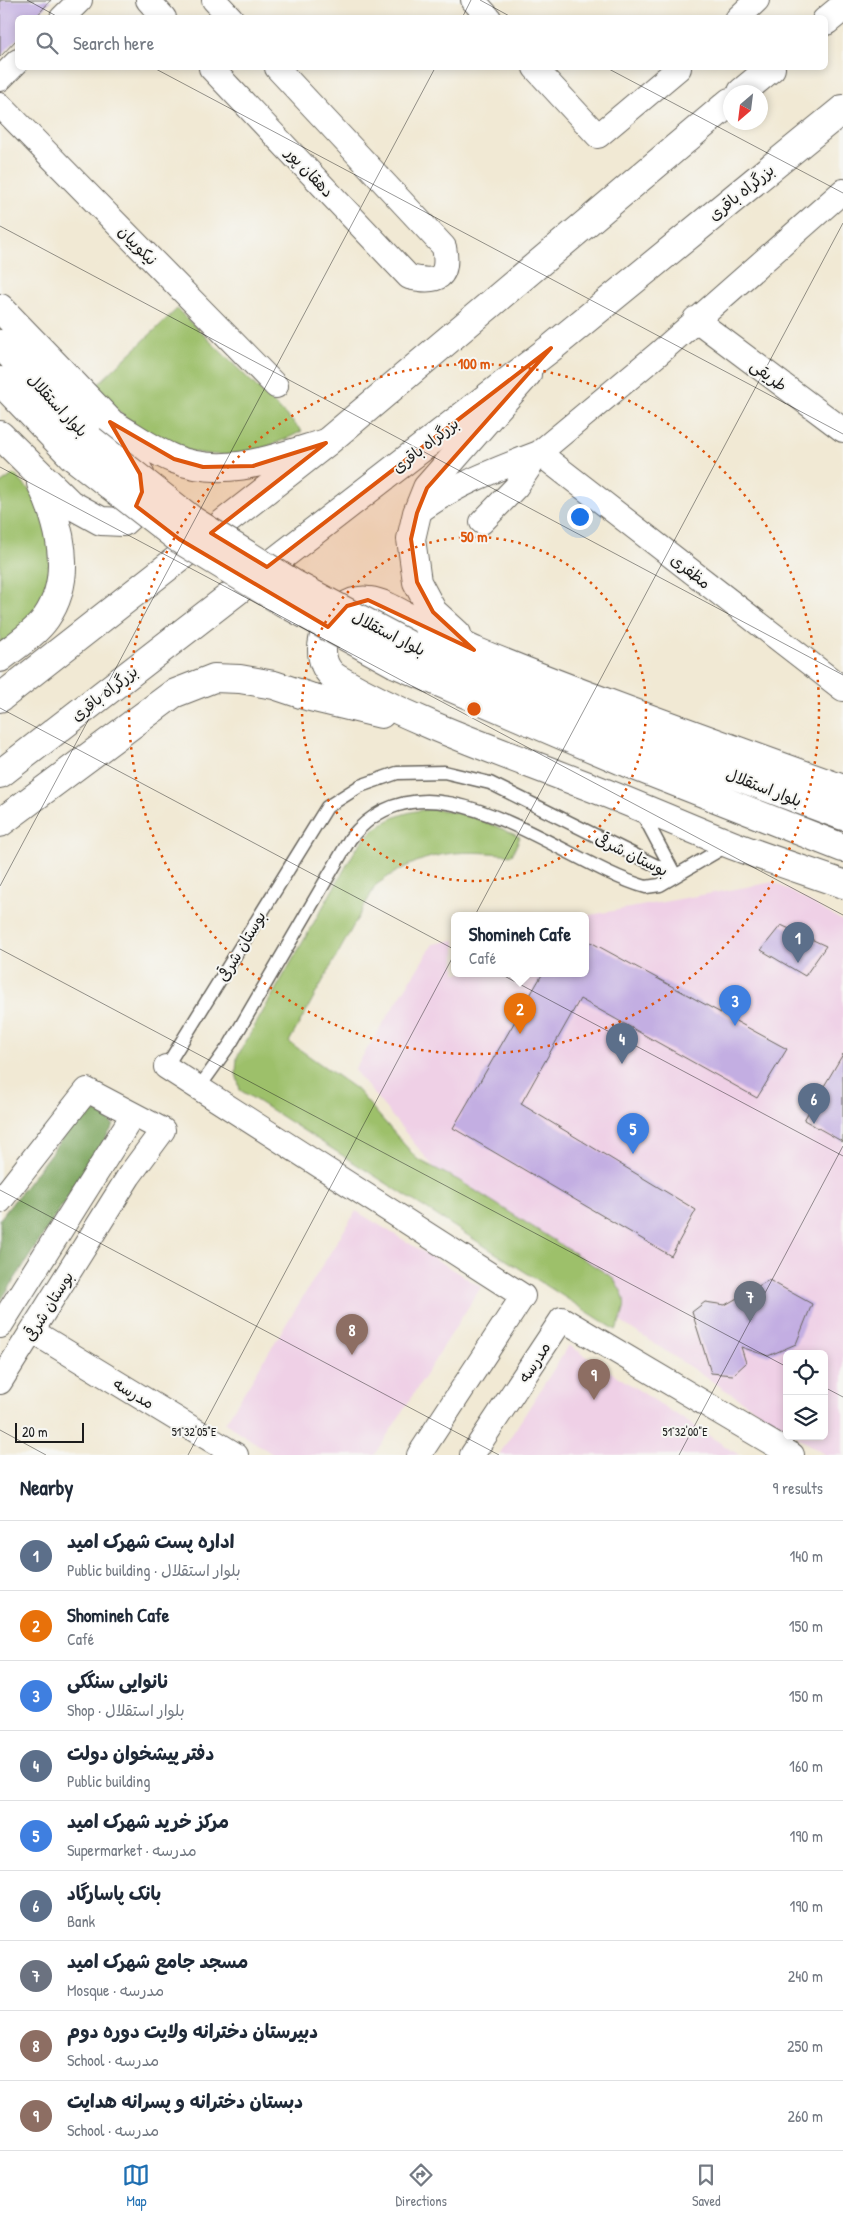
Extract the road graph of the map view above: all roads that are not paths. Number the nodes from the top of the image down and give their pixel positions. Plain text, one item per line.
1 (80, 0) edge
2 (148, 0) edge
3 (214, 0) edge
4 (473, 0) edge
5 (843, 7) edge
6 (65, 15) edge
7 (161, 15) edge
8 (227, 15) edge
9 (486, 15) edge
10 (828, 20) edge
11 (15, 64) edge
12 (213, 70) edge
13 (279, 70) edge
14 (537, 70) edge
15 (677, 70) edge
16 (769, 70) edge
17 (0, 79) edge
18 (750, 85) edge
19 (0, 105) edge
20 (723, 108) edge
21 (843, 109) edge
22 (843, 192) edge
23 (0, 308) edge
24 (695, 320) junction
25 (0, 344) edge
26 (551, 348) junction
27 (0, 381) edge
28 (276, 386) dead end
29 (843, 430) edge
30 (0, 436) edge
31 (91, 439) junction
32 (326, 443) junction
33 (540, 453) junction
34 (36, 471) junction
35 (417, 513) junction
36 (482, 522) dead end
37 (474, 650) junction
38 (403, 655) junction
39 (0, 658) edge
40 (843, 689) edge
41 (0, 698) edge
42 (430, 725) junction
43 (0, 774) edge
44 (843, 789) edge
45 (637, 805) junction
46 (843, 816) edge
47 (0, 823) edge
48 (730, 844) junction
49 (843, 848) edge
50 (675, 875) junction
51 (843, 884) edge
52 (166, 1067) joint
53 (198, 1089) junction
54 (133, 1115) junction
55 (0, 1201) edge
56 (0, 1326) edge
57 (32, 1331) junction
58 (0, 1382) edge
59 (236, 1455) edge
60 (419, 1455) edge
61 (472, 1455) edge
62 (792, 1455) edge

1 - 6 street
2 - 7 street
3 - 8 street
4 - 9 street
5 - 10 main road
11 - 17 street
12 - 13 street, دهقان پور
14 - 15 street
16 - 18 main road
19 - 28 street, نیکوییان
20 - 32 main road
21 - 26 main road, بزرگراه باقری
22 - 24 street
23 - 31 main road
24 - 29 street, طریقی
24 - 33 street
25 - 31 main road, بلوار استقلال
26 - 35 main road
26 - 43 main road, بزرگراه باقری
27 - 31 main road, بلوار استقلال
30 - 34 main road
31 - 32 main road
31 - 34 main road
31 - 38 main road, بلوار استقلال, bridge
32 - 41 main road
33 - 35 street
33 - 36 street
33 - 40 street, مظفری
34 - 39 main road
35 - 37 main road
37 - 42 main road
37 - 44 main road
38 - 46 main road, بلوار استقلال
38 - 49 main road, بلوار استقلال
42 - 45 main road
42 - 47 main road
45 - 48 main road
45 - 50 lane
48 - 50 lane
48 - 51 main road
50 - 52 lane, بوستان شرقی
50 - 53 lane, بوستان شرقی
52 - 53 street
53 - 60 street
54 - 55 street
54 - 56 street, بوستان شرقی
54 - 57 street, بوستان شرقی
57 - 58 street, بوستان شرقی
57 - 59 street, مدرسه
61 - 62 street, مدرسه

